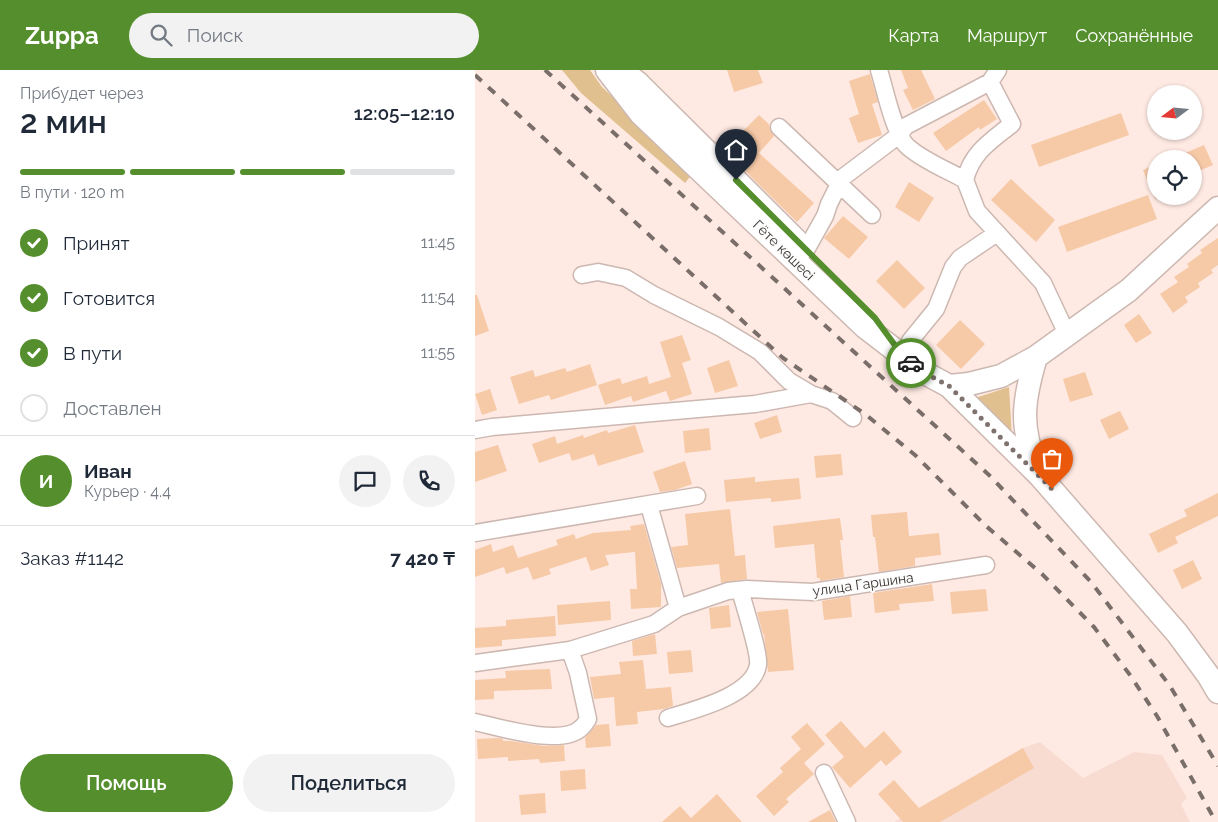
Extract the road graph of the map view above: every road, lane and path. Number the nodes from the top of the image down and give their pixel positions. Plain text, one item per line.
1 (607, 70) edge
2 (879, 70) edge
3 (632, 74) edge
4 (994, 76) edge
5 (779, 126) dead end
6 (899, 135) junction
7 (965, 180) junction
8 (839, 184) junction
9 (1218, 208) edge
10 (872, 215) dead end
11 (997, 233) junction
12 (806, 250) junction
13 (582, 275) dead end
14 (1067, 334) junction
15 (1036, 358) junction
16 (905, 359) junction
17 (949, 386) junction
18 (811, 394) junction
19 (853, 418) dead end
20 (475, 430) edge
21 (1040, 476) junction
22 (697, 496) dead end
23 (649, 505) junction
24 (475, 533) edge
25 (986, 565) dead end
26 (740, 590) junction
27 (678, 608) junction
28 (570, 650) junction
29 (475, 663) edge
30 (1218, 692) edge
31 (668, 718) dead end
32 (475, 722) edge
33 (823, 774) dead end
34 (847, 822) edge

1 - 16 main road, Гёте көшесі
2 - 6 street
3 - 12 main road, Гёте көшесі
4 - 6 street
4 - 7 street
5 - 8 street
6 - 7 street
6 - 8 street
7 - 11 street
8 - 10 street
8 - 12 street
9 - 14 main road
11 - 14 street
11 - 16 street
12 - 16 main road, Гёте көшесі
13 - 18 street
14 - 15 main road
15 - 17 main road
15 - 21 main road
16 - 17 main road, Гёте көшесі
17 - 21 main road, Гёте көшесі
18 - 19 street
18 - 20 street
21 - 30 main road
22 - 23 street
23 - 24 street
23 - 27 street
25 - 26 street, улица Гаршина
26 - 27 street, улица Гаршина
26 - 31 street
27 - 28 street, улица Гаршина
28 - 29 street, улица Гаршина
28 - 32 street
33 - 34 street

